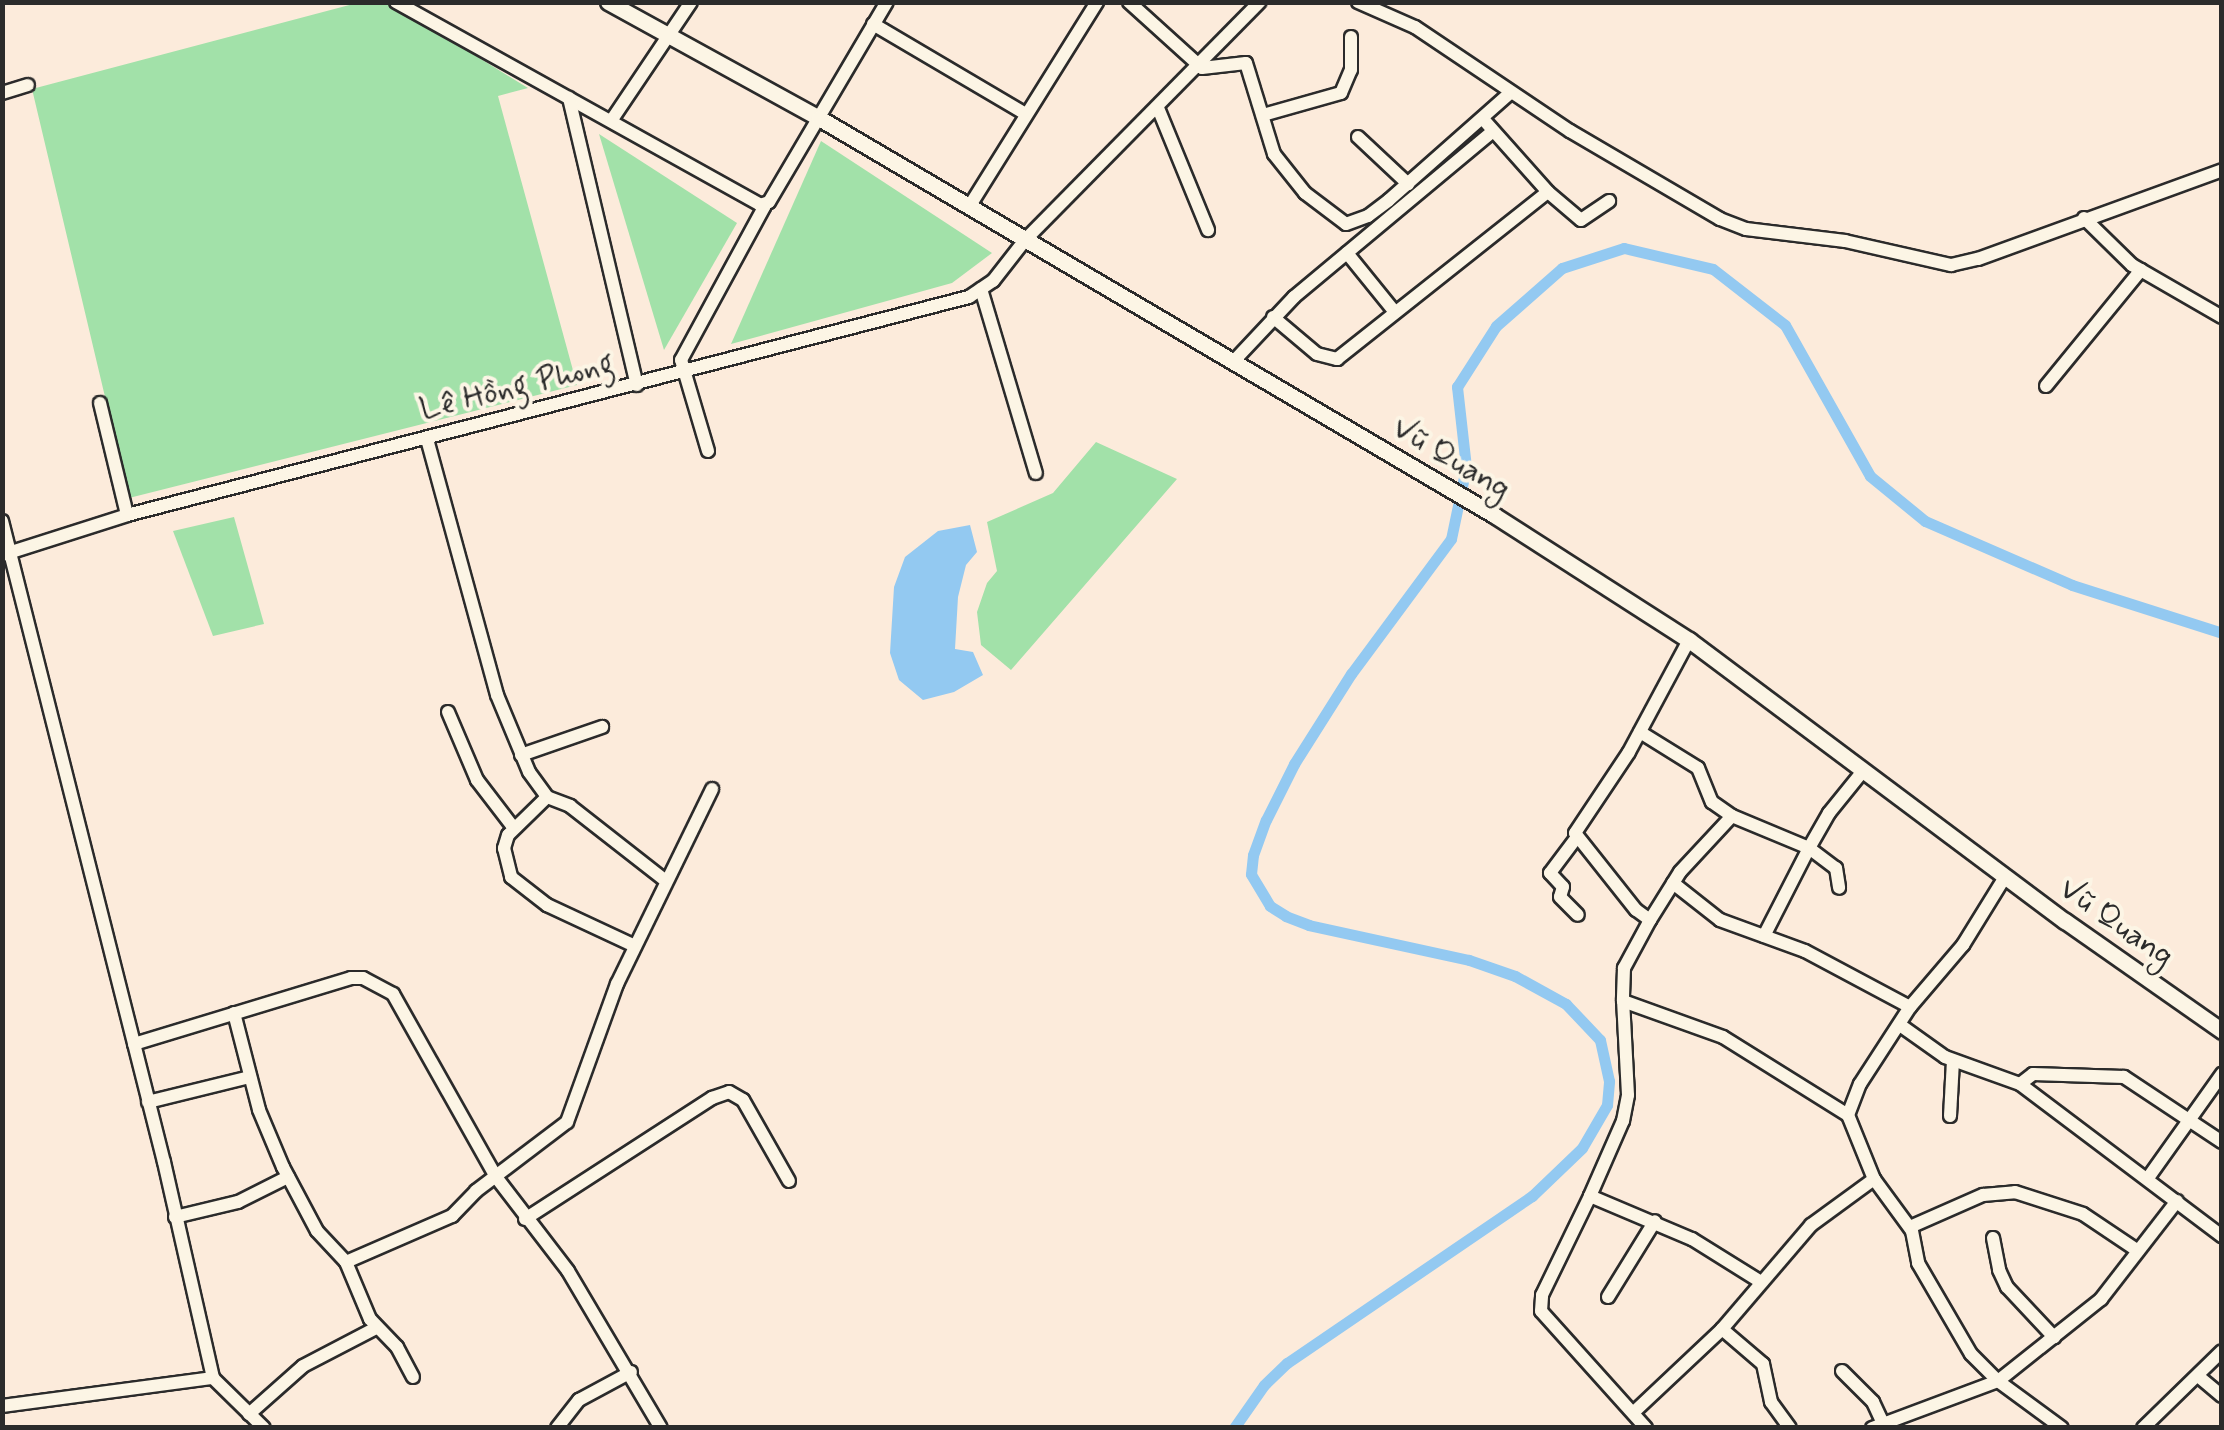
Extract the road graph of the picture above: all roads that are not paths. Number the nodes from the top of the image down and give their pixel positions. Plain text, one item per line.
1 (396, 2) edge
2 (608, 2) edge
3 (691, 2) edge
4 (887, 2) edge
5 (1097, 2) edge
6 (1128, 2) edge
7 (1260, 2) edge
8 (1358, 2) edge
9 (874, 24) junction
10 (668, 36) junction
11 (1351, 37) dead end
12 (1199, 66) junction
13 (28, 85) dead end
14 (1510, 92) junction
15 (2, 93) edge
16 (569, 98) junction
17 (1158, 108) junction
18 (1024, 114) junction
19 (1263, 115) junction
20 (819, 118) junction
21 (1482, 119) junction
22 (611, 121) junction
23 (1493, 130) junction
24 (1358, 136) dead end
25 (2222, 170) edge
26 (1408, 184) junction
27 (1548, 192) junction
28 (1608, 201) dead end
29 (760, 204) junction
30 (970, 207) junction
31 (2084, 218) junction
32 (1208, 230) dead end
33 (1025, 240) junction
34 (1346, 253) junction
35 (2140, 270) junction
36 (981, 290) junction
37 (1394, 311) junction
38 (1273, 317) junction
39 (2222, 317) edge
40 (1233, 362) junction
41 (683, 373) junction
42 (637, 385) junction
43 (2046, 386) dead end
44 (100, 404) dead end
45 (427, 439) junction
46 (708, 451) dead end
47 (1036, 473) dead end
48 (128, 515) junction
49 (2, 521) edge
50 (6, 554) edge
51 (1688, 640) junction
52 (448, 712) dead end
53 (602, 727) dead end
54 (1640, 732) junction
55 (520, 756) junction
56 (1863, 771) junction
57 (712, 789) dead end
58 (547, 797) junction
59 (1732, 816) junction
60 (513, 827) junction
61 (1576, 837) junction
62 (1809, 848) junction
63 (2005, 877) junction
64 (666, 881) junction
65 (1673, 883) junction
66 (1839, 888) dead end
67 (1578, 915) dead end
68 (1650, 920) junction
69 (1764, 936) junction
70 (635, 946) junction
71 (1622, 1001) junction
72 (1910, 1007) junction
73 (234, 1013) junction
74 (1900, 1025) junction
75 (2222, 1031) edge
76 (134, 1044) junction
77 (1953, 1060) junction
78 (2222, 1074) edge
79 (250, 1077) junction
80 (2020, 1084) junction
81 (148, 1102) junction
82 (1848, 1115) junction
83 (1950, 1116) dead end
84 (2189, 1118) junction
85 (2222, 1142) edge
86 (288, 1177) junction
87 (496, 1177) junction
88 (2148, 1178) junction
89 (1874, 1179) junction
90 (789, 1182) dead end
91 (1590, 1196) junction
92 (2177, 1200) junction
93 (175, 1217) junction
94 (525, 1219) junction
95 (1655, 1221) junction
96 (1910, 1227) junction
97 (2222, 1236) edge
98 (1994, 1238) dead end
99 (2138, 1251) junction
100 (346, 1262) junction
101 (1761, 1282) junction
102 (1608, 1297) dead end
103 (376, 1328) junction
104 (1722, 1329) junction
105 (2054, 1336) junction
106 (2222, 1351) edge
107 (1842, 1371) dead end
108 (631, 1372) junction
109 (2198, 1376) junction
110 (413, 1377) dead end
111 (213, 1378) junction
112 (1998, 1380) junction
113 (2222, 1396) edge
114 (2, 1406) edge
115 (1634, 1412) junction
116 (249, 1414) junction
117 (1914, 1422) edge
118 (1878, 1425) edge
119 (264, 1428) edge
120 (557, 1428) edge
121 (661, 1428) edge
122 (1646, 1428) edge
123 (1790, 1428) edge
124 (2062, 1428) edge
125 (2144, 1428) edge

1 - 16 street
2 - 10 main road, Vũ Quang
3 - 10 street
4 - 9 street
5 - 18 street
6 - 12 street
7 - 12 street, Lê Hồng Phong
8 - 14 street
9 - 18 street
9 - 20 street
10 - 20 main road, Vũ Quang
10 - 22 street
11 - 19 street
12 - 17 street, Lê Hồng Phong
12 - 19 street
13 - 15 street
14 - 21 street
14 - 31 street
16 - 22 street
16 - 42 street
17 - 32 street
17 - 33 street, Lê Hồng Phong
18 - 30 street
19 - 26 street
20 - 29 street
20 - 30 main road, Vũ Quang
21 - 23 street
21 - 26 street
22 - 29 street
23 - 27 street
23 - 34 street
24 - 26 street
25 - 31 street
27 - 28 street
27 - 37 street
29 - 41 street
30 - 33 main road, Vũ Quang
31 - 35 street
33 - 36 street, Lê Hồng Phong
33 - 40 main road, Vũ Quang
34 - 37 street
34 - 38 street
35 - 39 street
35 - 43 street
36 - 41 street, Lê Hồng Phong
36 - 47 street
37 - 38 street
38 - 40 street
40 - 51 main road, Vũ Quang
41 - 42 street, Lê Hồng Phong
41 - 46 street
42 - 45 street, Lê Hồng Phong
44 - 48 street
45 - 48 street, Lê Hồng Phong
45 - 55 street
48 - 50 street, Lê Hồng Phong
49 - 50 street
50 - 76 street
51 - 54 street
51 - 56 main road, Vũ Quang
52 - 60 street
53 - 55 street
54 - 59 street
54 - 61 street
55 - 58 street
56 - 62 street
56 - 63 main road, Vũ Quang
57 - 64 street
58 - 60 street
58 - 64 street
59 - 62 street
59 - 65 street
60 - 70 street
61 - 67 street
61 - 68 street
62 - 66 street
62 - 69 street
63 - 72 street
63 - 75 main road, Vũ Quang
64 - 70 street
65 - 68 street
65 - 69 street
68 - 71 street
69 - 72 street
70 - 87 street
71 - 82 street
71 - 91 street
72 - 74 street
73 - 76 street
73 - 79 street
73 - 87 street
74 - 77 street
74 - 82 street
76 - 81 street
77 - 80 street
77 - 83 street
78 - 84 street
79 - 81 street
79 - 86 street
80 - 84 street
80 - 88 street
81 - 93 street
82 - 89 street
84 - 85 street
84 - 88 street
86 - 93 street
86 - 100 street
87 - 94 street
87 - 100 street
88 - 92 street
89 - 96 street
89 - 101 street
90 - 94 street
91 - 95 street
91 - 115 street
92 - 97 street
92 - 99 street
93 - 111 street
94 - 108 street
95 - 101 street
95 - 102 street
96 - 99 street
96 - 112 street
98 - 105 street
99 - 105 street
100 - 103 street
101 - 104 street
103 - 110 street
103 - 116 street
104 - 115 street
104 - 123 street
105 - 112 street
106 - 109 street
107 - 118 street
108 - 120 street
108 - 121 street
109 - 113 street
109 - 125 street
111 - 114 street
111 - 116 street
112 - 117 street
112 - 124 street
115 - 122 street
116 - 119 street
117 - 118 street

